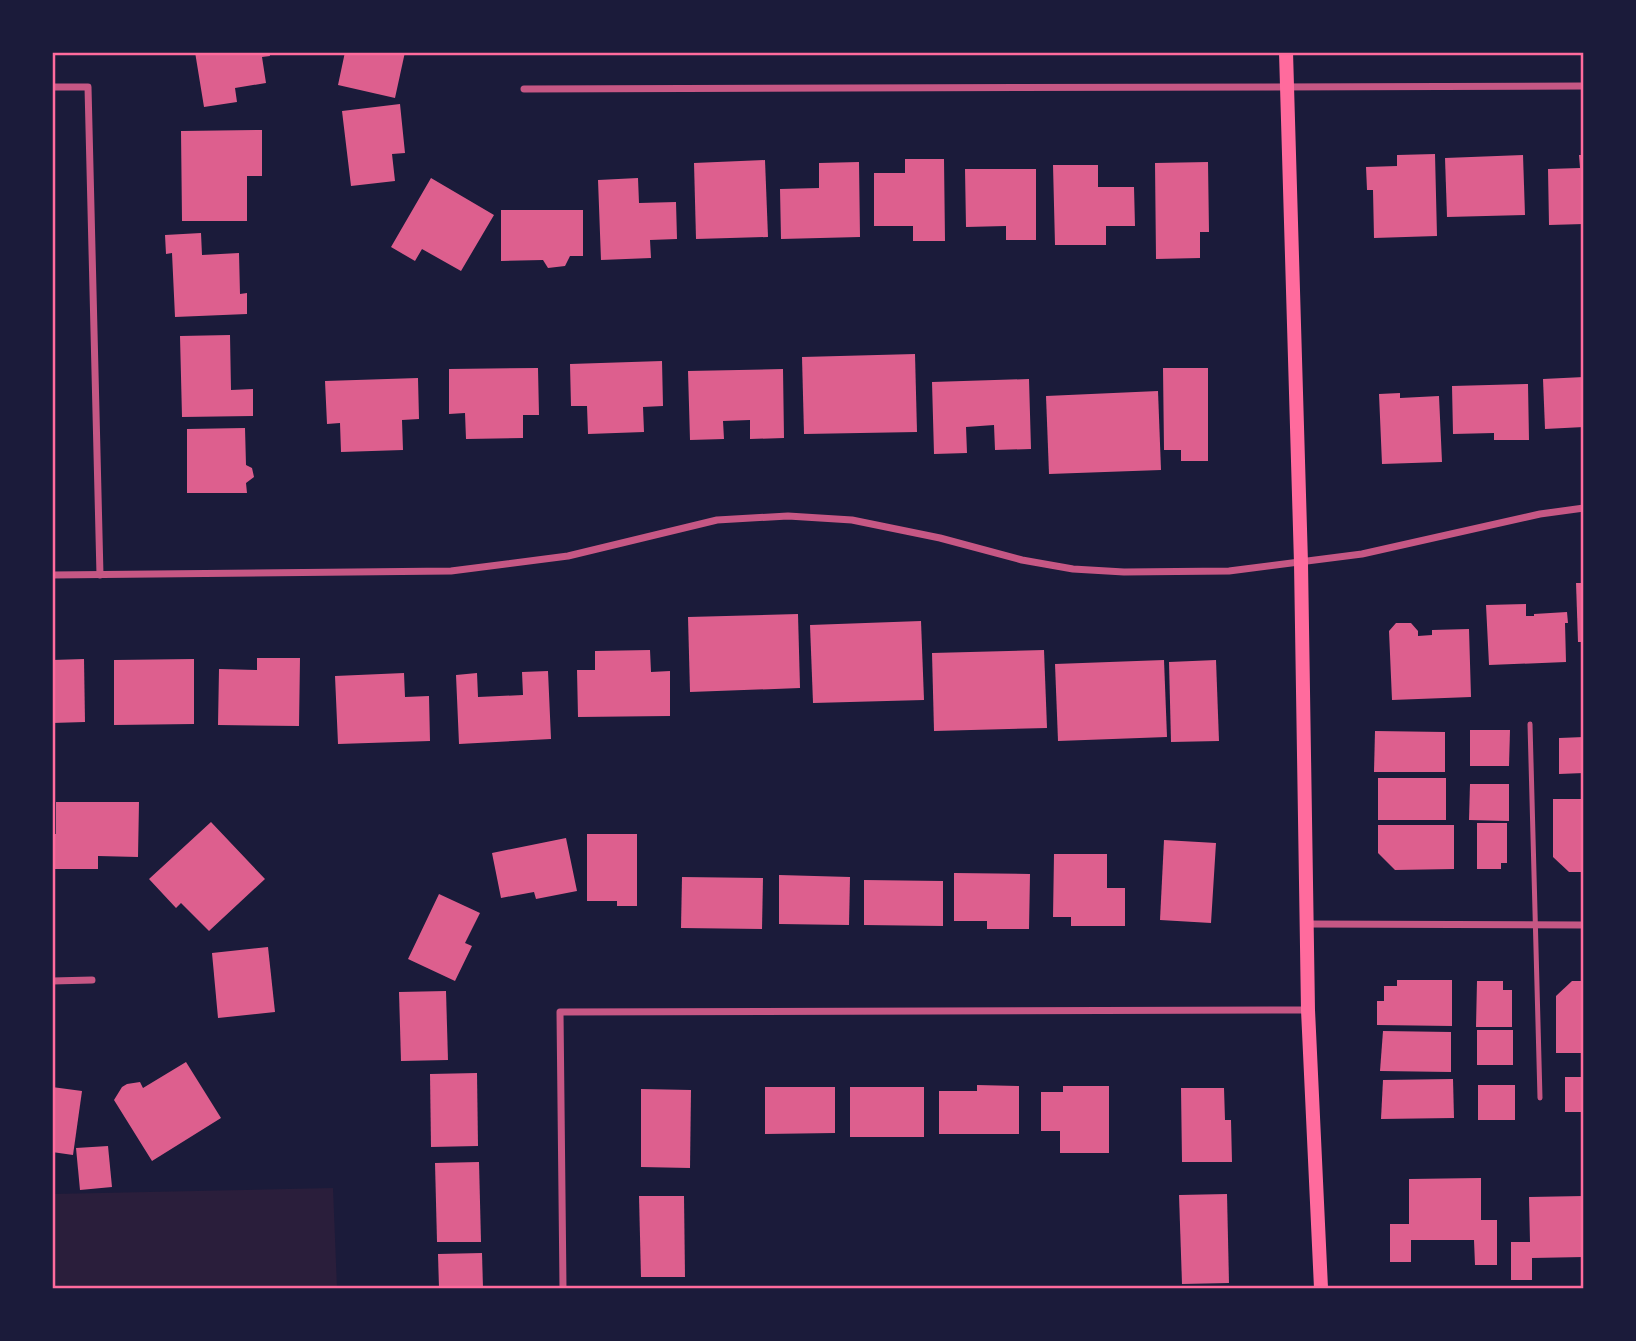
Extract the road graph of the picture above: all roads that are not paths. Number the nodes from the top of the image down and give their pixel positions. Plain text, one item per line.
1 (1286, 52) edge
2 (1289, 86) junction
3 (1584, 86) edge
4 (52, 87) edge
5 (524, 89) dead end
6 (1584, 508) edge
7 (1301, 563) junction
8 (52, 575) edge
9 (100, 575) junction
10 (1530, 724) dead end
11 (1307, 924) junction
12 (1537, 925) junction
13 (1584, 925) edge
14 (92, 980) dead end
15 (52, 981) edge
16 (1308, 1010) junction
17 (1540, 1098) dead end
18 (564, 1289) edge
19 (1321, 1289) edge

1 - 2 main road
2 - 3 street
2 - 5 street
2 - 7 main road
4 - 9 street
6 - 7 street
7 - 9 street
7 - 11 main road
8 - 9 street
10 - 12 lane
11 - 12 street
11 - 16 main road
12 - 13 street
12 - 17 lane
14 - 15 street
16 - 18 street
16 - 19 main road

